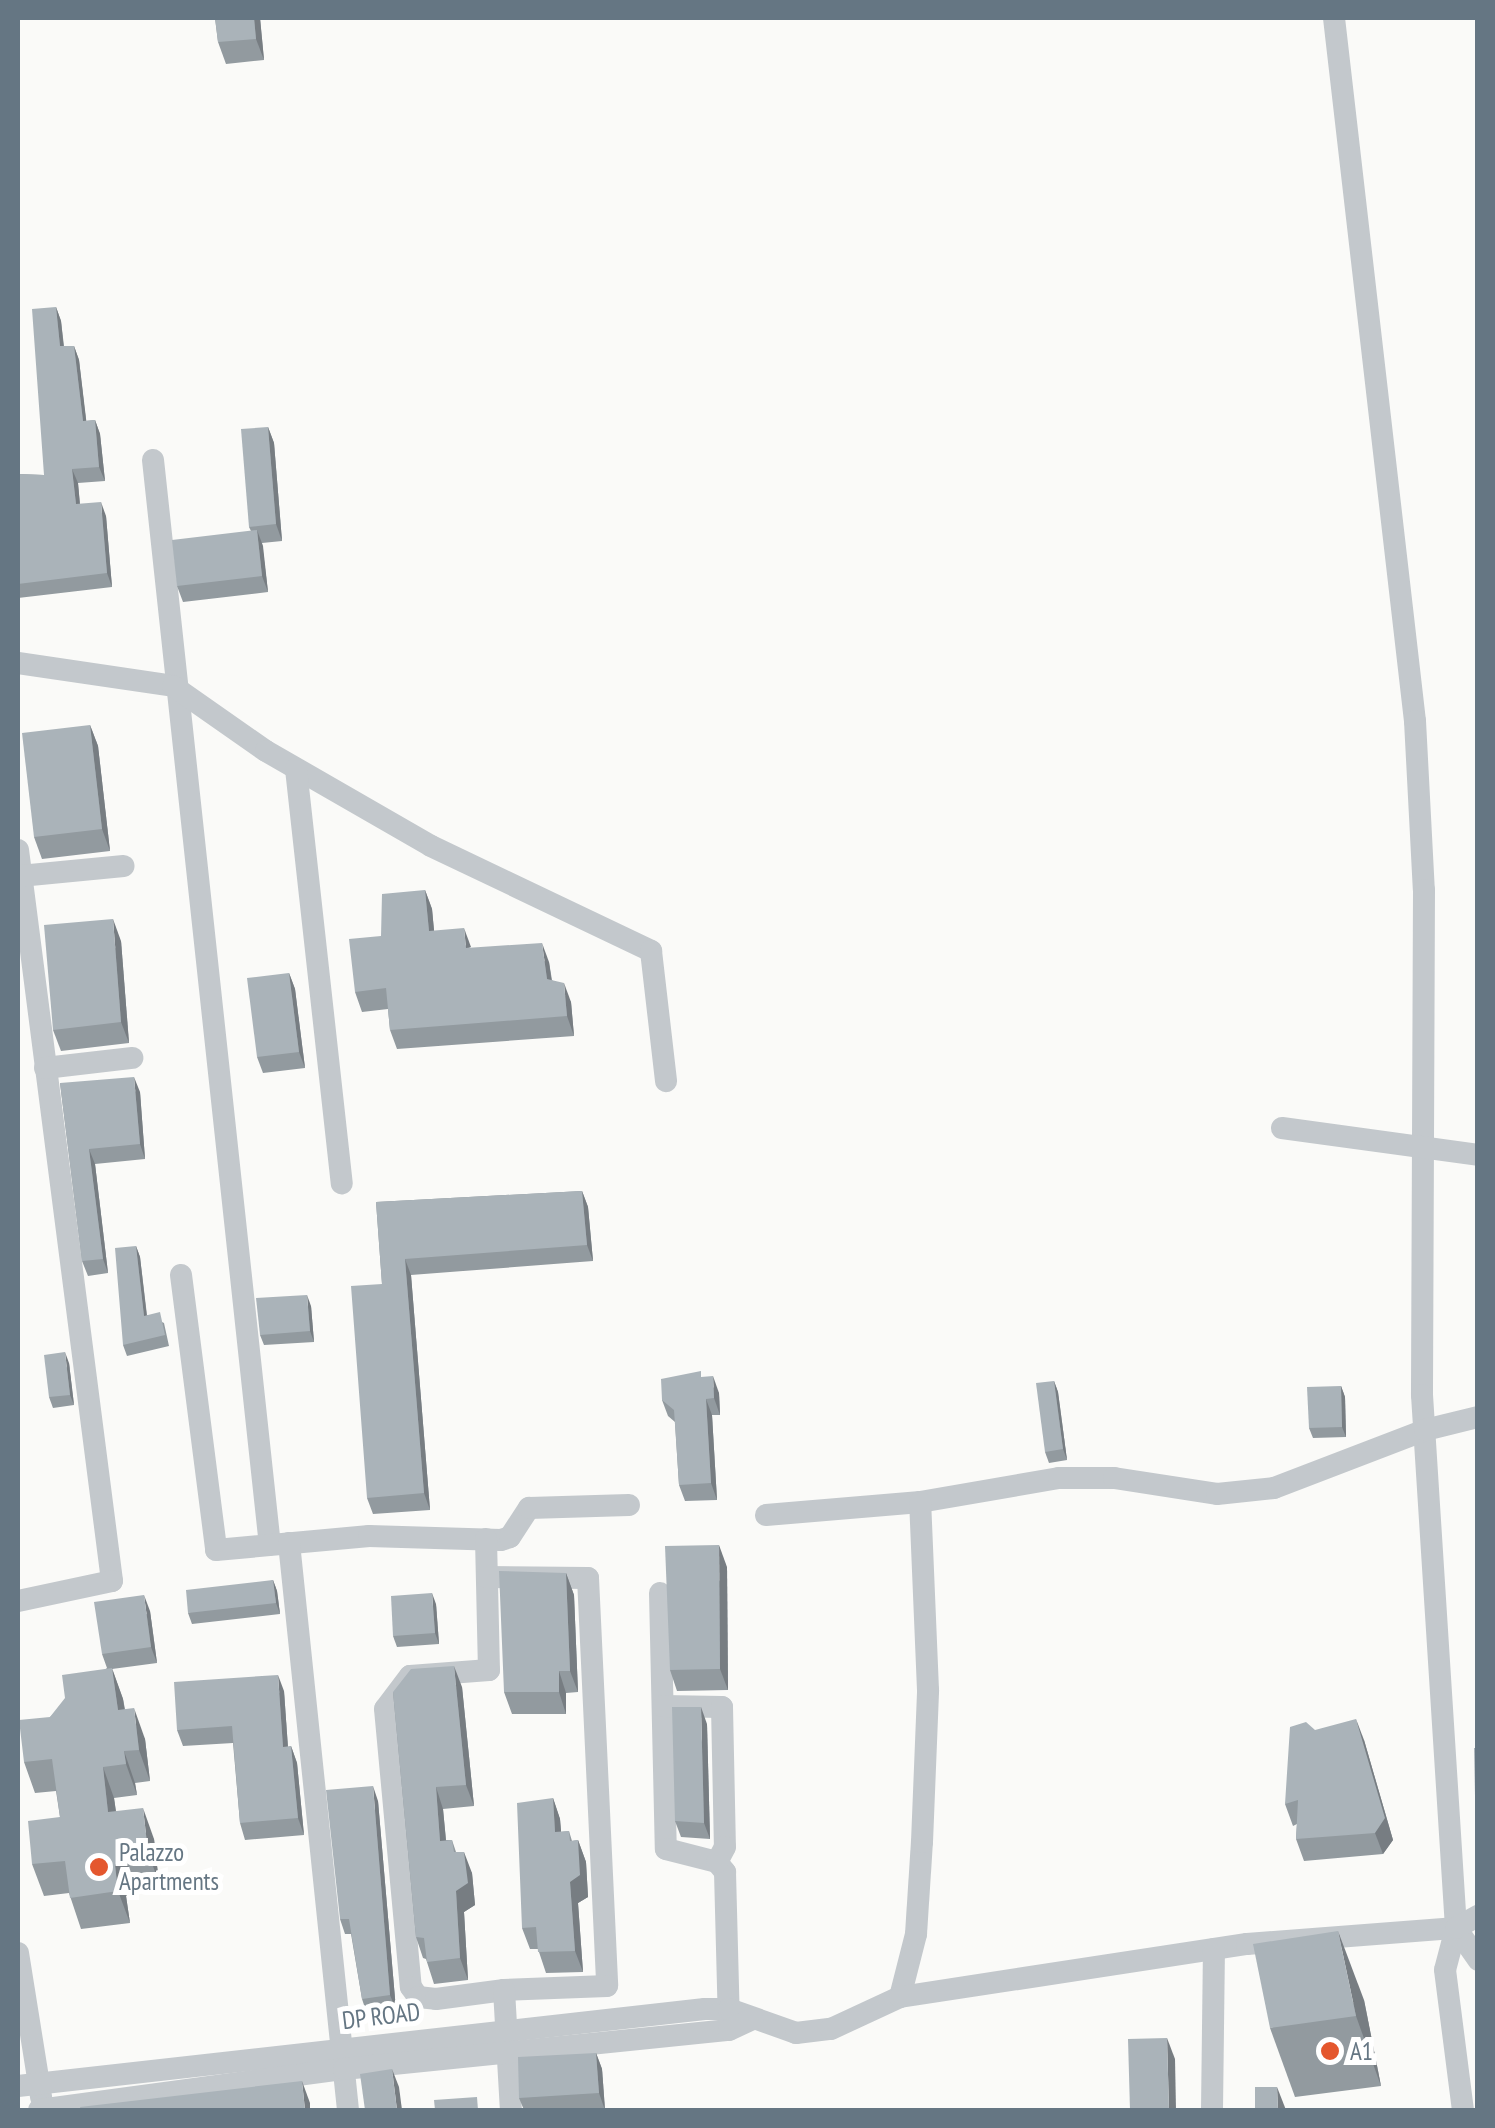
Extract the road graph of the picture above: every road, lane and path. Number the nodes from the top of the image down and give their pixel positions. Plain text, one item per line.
1 (1334, 18) edge
2 (153, 460) dead end
3 (18, 664) edge
4 (174, 686) junction
5 (296, 768) junction
6 (18, 850) edge
7 (124, 866) dead end
8 (20, 876) junction
9 (132, 1058) dead end
10 (45, 1068) junction
11 (666, 1081) dead end
12 (1282, 1128) dead end
13 (1426, 1149) junction
14 (1478, 1155) edge
15 (342, 1183) dead end
16 (181, 1275) dead end
17 (1478, 1417) edge
18 (1425, 1430) junction
19 (920, 1502) junction
20 (630, 1505) dead end
21 (766, 1515) dead end
22 (486, 1539) junction
23 (279, 1544) junction
24 (487, 1578) junction
25 (660, 1593) dead end
26 (18, 1602) edge
27 (662, 1706) junction
28 (717, 1862) junction
29 (1478, 1916) edge
30 (1456, 1928) junction
31 (1214, 1949) junction
32 (18, 1953) edge
33 (1478, 1960) edge
34 (538, 1988) junction
35 (504, 1990) junction
36 (900, 1997) junction
37 (729, 2020) junction
38 (540, 2024) junction
39 (507, 2040) junction
40 (543, 2049) junction
41 (344, 2059) junction
42 (23, 2084) edge
43 (24, 2110) edge
44 (40, 2110) edge
45 (348, 2110) edge
46 (511, 2110) edge
47 (1212, 2110) edge
48 (1464, 2110) edge

1 - 13 street
2 - 4 street
3 - 4 street
4 - 5 street
4 - 23 street
5 - 11 street
5 - 15 street
6 - 8 street
7 - 8 street
8 - 10 street
9 - 10 street
10 - 26 street
12 - 13 street
13 - 14 street
13 - 18 street
16 - 23 street
17 - 18 street
18 - 19 street
18 - 30 street
19 - 21 street
19 - 36 street
20 - 22 street
22 - 23 street
22 - 24 street
23 - 41 street
24 - 34 street
24 - 35 street
25 - 27 street
27 - 28 street
27 - 28 street
28 - 37 street
29 - 30 street
30 - 31 street, DP ROAD
30 - 33 street
30 - 48 street
31 - 36 street, DP ROAD
31 - 47 street
32 - 42 street
34 - 35 street
34 - 38 street
35 - 39 street
36 - 37 street, DP ROAD
37 - 38 street, DP ROAD
37 - 40 street, DP ROAD
38 - 39 street, DP ROAD
38 - 40 street
39 - 40 street, DP ROAD
39 - 41 street, DP ROAD
39 - 46 street
41 - 42 street, DP ROAD
41 - 44 street, DP ROAD
41 - 45 street
42 - 43 street
42 - 44 street

